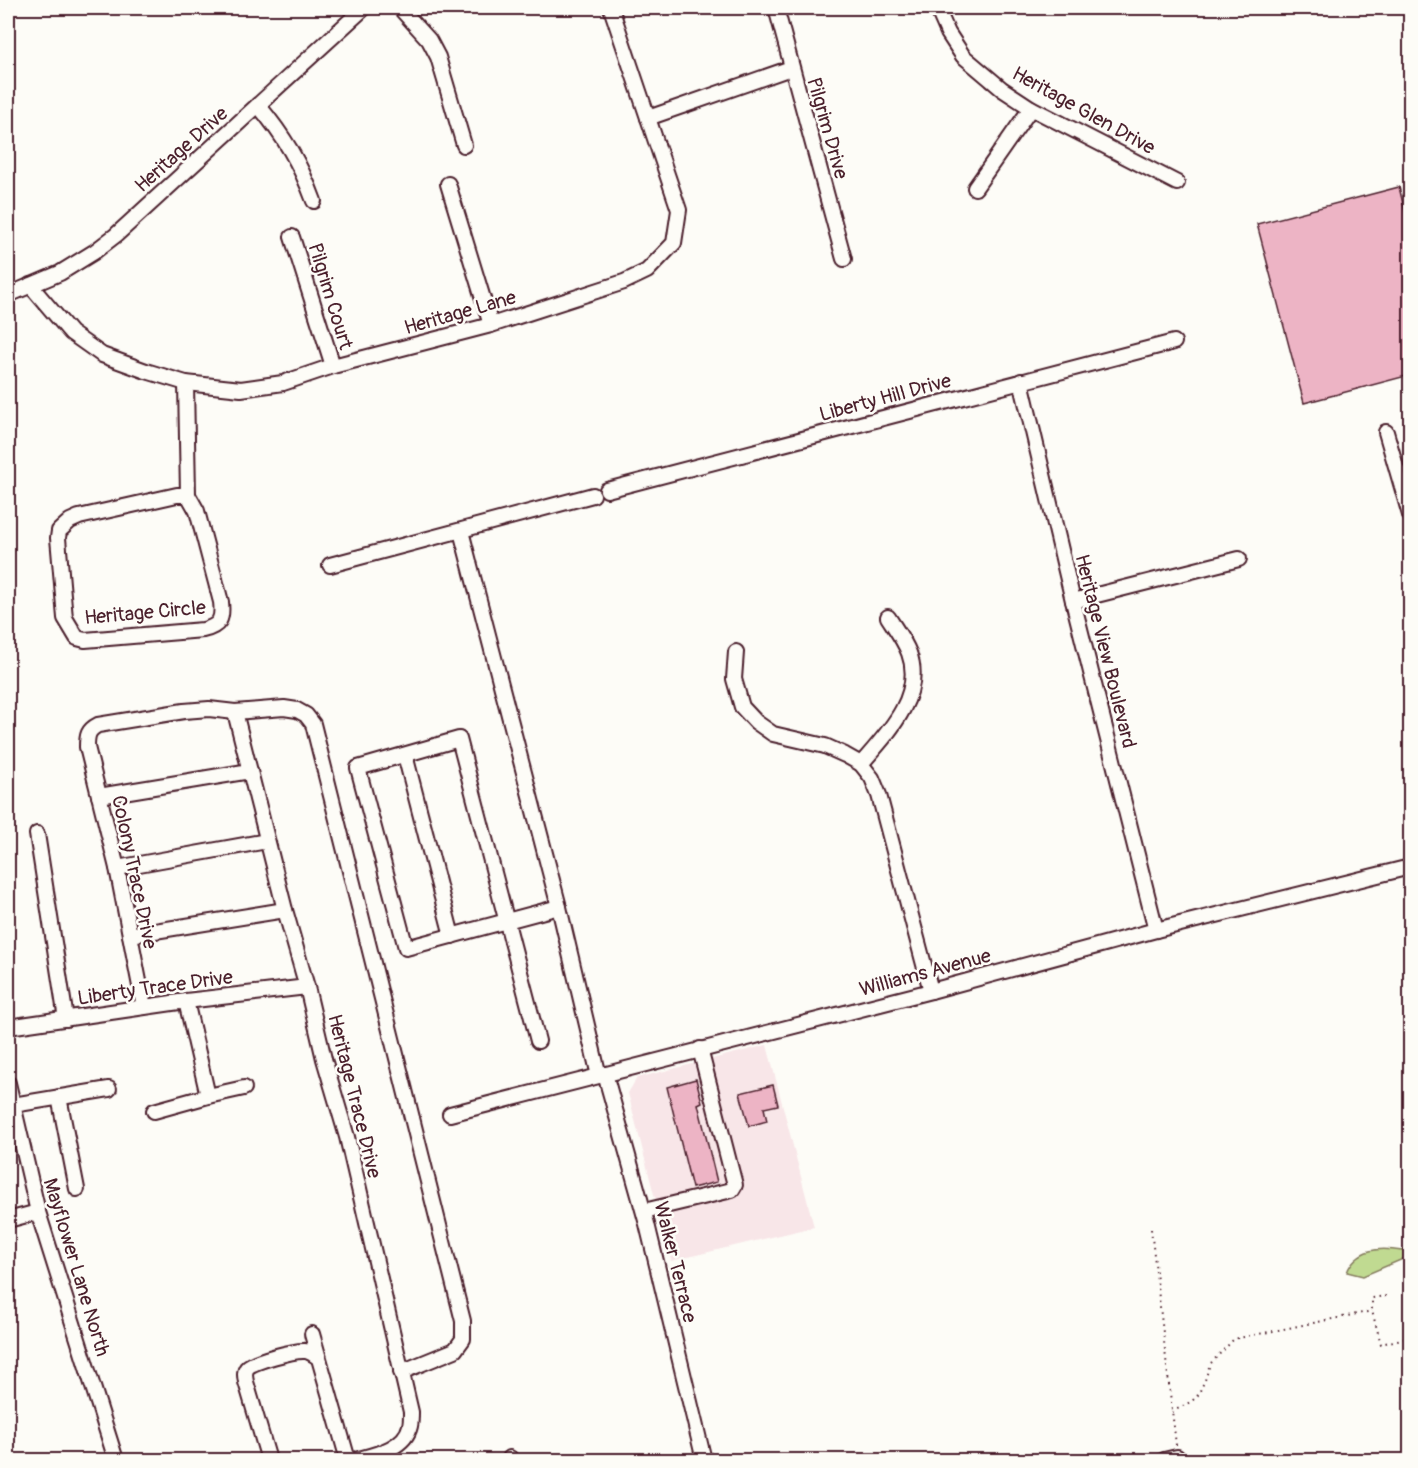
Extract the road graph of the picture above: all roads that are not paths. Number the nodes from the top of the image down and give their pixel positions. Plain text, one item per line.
1 (364, 8) edge
2 (400, 8) edge
3 (611, 8) edge
4 (776, 8) edge
5 (937, 8) edge
6 (791, 68) junction
7 (258, 105) junction
8 (1031, 108) junction
9 (648, 117) junction
10 (464, 145) dead end
11 (1177, 183) dead end
12 (448, 184) dead end
13 (975, 188) dead end
14 (314, 201) dead end
15 (292, 237) dead end
16 (844, 259) dead end
17 (30, 285) junction
18 (8, 295) edge
19 (490, 326) junction
20 (1174, 342) dead end
21 (333, 366) junction
22 (1021, 381) junction
23 (186, 383) junction
24 (1386, 432) dead end
25 (188, 495) junction
26 (1410, 515) edge
27 (461, 531) junction
28 (1239, 559) dead end
29 (330, 565) dead end
30 (1073, 601) junction
31 (888, 617) dead end
32 (736, 652) dead end
33 (235, 712) junction
34 (405, 755) junction
35 (861, 765) junction
36 (250, 771) junction
37 (99, 796) junction
38 (37, 834) dead end
39 (267, 841) junction
40 (1410, 867) edge
41 (117, 868) junction
42 (560, 907) junction
43 (285, 910) junction
44 (508, 921) junction
45 (1156, 930) junction
46 (130, 936) junction
47 (452, 936) junction
48 (307, 987) junction
49 (931, 992) junction
50 (186, 1001) junction
51 (144, 1007) junction
52 (66, 1018) junction
53 (8, 1027) edge
54 (538, 1041) dead end
55 (700, 1049) junction
56 (602, 1075) junction
57 (8, 1083) edge
58 (244, 1088) dead end
59 (109, 1089) dead end
60 (208, 1096) junction
61 (59, 1097) junction
62 (13, 1105) junction
63 (154, 1111) dead end
64 (450, 1114) dead end
65 (12, 1127) edge
66 (77, 1189) dead end
67 (644, 1211) junction
68 (38, 1212) junction
69 (8, 1220) edge
70 (312, 1334) dead end
71 (243, 1354) dead end
72 (318, 1357) junction
73 (245, 1371) junction
74 (401, 1372) junction
75 (111, 1459) edge
76 (269, 1461) edge
77 (348, 1461) edge
78 (355, 1461) edge
79 (704, 1461) edge

1 - 7 street, Heritage Drive
2 - 10 street
3 - 9 street, Heritage Lane
4 - 6 street, Pilgrim Drive
5 - 8 street, Heritage Glen Drive
6 - 9 street
6 - 16 street, Pilgrim Drive
7 - 14 street
7 - 17 street, Heritage Drive
8 - 11 street, Heritage Glen Drive
8 - 13 street
9 - 19 street, Heritage Lane
12 - 19 street
15 - 21 street, Pilgrim Court
17 - 18 street, Heritage Drive
17 - 23 street, Heritage Lane
19 - 21 street, Heritage Lane
20 - 22 street, Liberty Hill Drive
21 - 23 street, Heritage Lane
22 - 27 street, Liberty Hill Drive
22 - 30 street, Heritage View Boulevard
23 - 25 street, Heritage Circle
24 - 26 street
25 - 25 street, Heritage Circle
27 - 29 street, Liberty Hill Drive
27 - 42 street, Walker Terrace
28 - 30 street
30 - 45 street, Heritage View Boulevard
31 - 35 street
32 - 35 street
33 - 36 street, Heritage Trace Drive
33 - 37 street, Colony Trace Drive
33 - 74 street
34 - 44 street
34 - 47 street
34 - 47 street
35 - 49 street
36 - 37 street
36 - 39 street, Heritage Trace Drive
37 - 41 street, Colony Trace Drive
38 - 52 street
39 - 41 street
39 - 43 street, Heritage Trace Drive
40 - 45 street, Williams Avenue
41 - 46 street, Colony Trace Drive
42 - 44 street
42 - 56 street, Walker Terrace
43 - 46 street
43 - 48 street, Heritage Trace Drive
44 - 47 street
44 - 54 street
45 - 49 street, Williams Avenue
46 - 51 street, Colony Trace Drive
48 - 50 street, Liberty Trace Drive
48 - 74 street, Heritage Trace Drive
49 - 55 street, Williams Avenue
50 - 51 street, Liberty Trace Drive
50 - 60 street
51 - 52 street, Liberty Trace Drive
52 - 53 street, Liberty Trace Drive
55 - 56 street, Williams Avenue
55 - 67 street
56 - 64 street, Williams Avenue
56 - 67 street, Walker Terrace
57 - 62 street, Mayflower Lane North
58 - 60 street
59 - 61 street
60 - 63 street
61 - 62 street
61 - 66 street
62 - 65 street, Mayflower Lane North
65 - 68 street, Mayflower Lane North
67 - 79 street, Walker Terrace
68 - 69 street
68 - 75 street, Mayflower Lane North
70 - 72 street
71 - 73 street
72 - 73 street
72 - 77 street
73 - 76 street
74 - 78 street, Heritage Trace Drive

